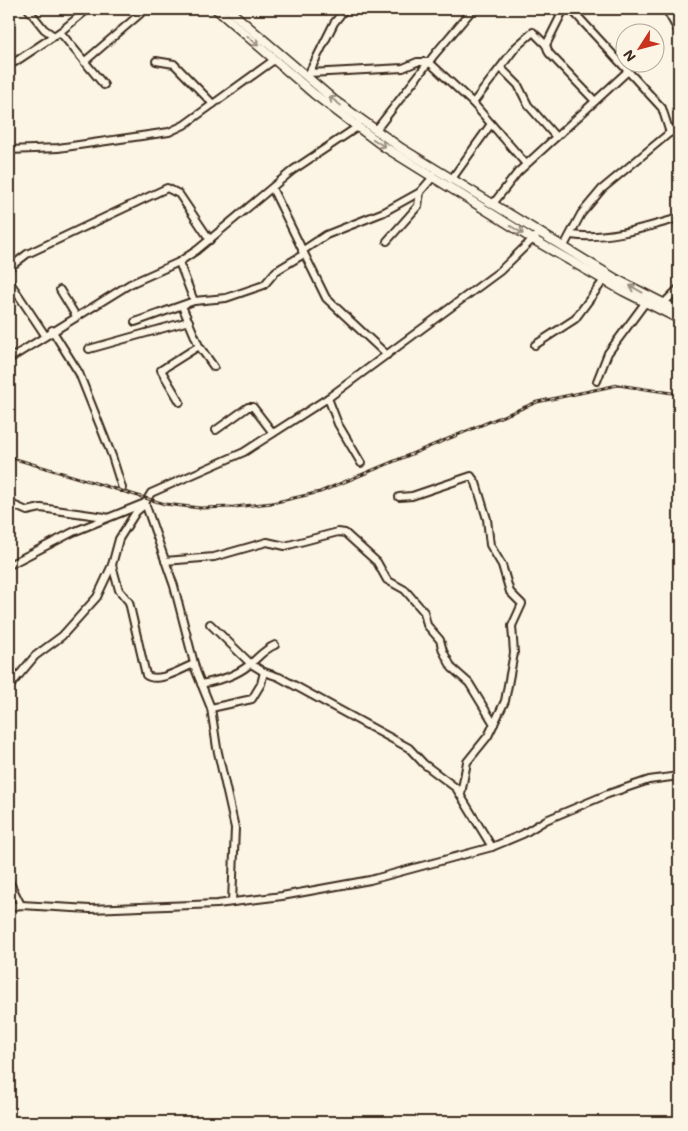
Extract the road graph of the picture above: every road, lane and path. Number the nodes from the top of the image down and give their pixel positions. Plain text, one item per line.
1 (28, 9) edge
2 (88, 9) edge
3 (216, 9) edge
4 (228, 9) edge
5 (345, 9) edge
6 (473, 9) edge
7 (564, 9) edge
8 (571, 9) edge
9 (666, 9) edge
10 (140, 14) dead end
11 (679, 32) edge
12 (57, 34) junction
13 (546, 46) junction
14 (616, 58) edge
15 (274, 60) junction
16 (156, 61) dead end
17 (9, 62) edge
18 (84, 62) junction
19 (428, 62) junction
20 (501, 68) junction
21 (627, 72) edge
22 (629, 72) edge
23 (308, 75) junction
24 (104, 85) dead end
25 (595, 101) junction
26 (473, 103) junction
27 (213, 104) junction
28 (360, 119) junction
29 (491, 124) junction
30 (679, 125) edge
31 (356, 128) junction
32 (376, 130) junction
33 (670, 133) junction
34 (556, 137) junction
35 (9, 150) edge
36 (526, 164) junction
37 (433, 178) junction
38 (451, 180) junction
39 (272, 188) junction
40 (420, 192) junction
41 (492, 205) junction
42 (679, 218) edge
43 (540, 232) junction
44 (571, 235) junction
45 (210, 240) junction
46 (534, 240) junction
47 (387, 241) dead end
48 (564, 246) junction
49 (303, 252) junction
50 (179, 262) junction
51 (9, 268) edge
52 (604, 280) junction
53 (9, 281) edge
54 (679, 288) edge
55 (11, 289) edge
56 (60, 290) dead end
57 (194, 301) junction
58 (644, 303) junction
59 (663, 304) junction
60 (182, 306) junction
61 (679, 311) edge
62 (76, 316) junction
63 (679, 319) edge
64 (189, 321) junction
65 (135, 322) dead end
66 (52, 330) junction
67 (45, 334) junction
68 (534, 345) dead end
69 (199, 346) junction
70 (89, 349) dead end
71 (387, 355) junction
72 (9, 359) edge
73 (214, 366) dead end
74 (596, 381) dead end
75 (328, 398) junction
76 (180, 402) dead end
77 (216, 430) dead end
78 (273, 433) junction
79 (361, 463) dead end
80 (122, 488) dead end
81 (399, 497) dead end
82 (9, 503) edge
83 (145, 504) junction
84 (106, 517) junction
85 (165, 561) junction
86 (9, 565) edge
87 (112, 565) junction
88 (210, 624) dead end
89 (274, 645) dead end
90 (194, 664) junction
91 (251, 664) junction
92 (264, 672) junction
93 (201, 684) junction
94 (9, 686) edge
95 (211, 708) junction
96 (494, 724) junction
97 (679, 776) edge
98 (461, 794) junction
99 (492, 847) junction
100 (9, 881) edge
101 (232, 902) junction
102 (21, 905) junction
103 (9, 907) edge

1 - 12 street
2 - 12 street
3 -> 15 main road
4 - 23 main road
5 - 23 street
6 - 19 street
7 - 13 street
8 - 14 street
9 - 11 street
10 - 18 street
12 - 17 street
12 - 18 street
13 - 20 street
13 - 25 street
15 - 27 street
15 - 31 main road
16 - 27 street
18 - 24 street
19 - 23 street
19 - 26 street
19 - 32 street
20 - 26 street
20 - 34 street
21 - 25 street
22 - 33 street
28 -> 23 main road
25 - 34 street
26 - 29 street
27 - 35 street
28 - 31 street
28 - 32 main road
29 - 36 street
29 - 38 street
30 - 33 street
31 -> 37 main road
31 - 39 street
32 - 38 main road
33 - 44 street
34 - 36 street
36 - 41 street
37 - 40 street
37 -> 46 main road
38 - 41 main road
39 - 45 street
39 - 49 street
40 - 47 street
40 - 49 street
41 - 43 main road
42 - 44 street
43 - 46 street
43 - 48 main road
44 - 48 street
45 - 50 street
45 - 51 street
46 - 52 main road
46 - 71 street
59 -> 48 main road
49 - 57 street
49 - 71 street
50 - 57 street
50 - 62 street
52 - 58 main road
52 - 68 street
53 - 55 street
54 - 59 street
55 - 67 street
56 - 62 street
57 - 60 street
58 - 63 main road
58 - 74 street
59 - 61 main road
60 - 64 street
60 - 65 street
62 - 66 street
64 - 69 street
64 - 70 street
66 - 67 street
66 - 80 street
67 - 72 street
69 - 73 street
69 - 76 street
71 - 75 street
75 - 78 street
75 - 79 street
77 - 78 street
78 - 83 street
81 - 96 street
82 - 84 street
83 - 84 street
83 - 85 street
83 - 87 street
84 - 86 street
85 - 90 street
85 - 96 street
87 - 90 street
87 - 94 street
88 - 91 street
89 - 91 street
90 - 93 street
91 - 92 street
91 - 93 street
92 - 95 street
92 - 98 street
93 - 95 street
95 - 101 street
96 - 98 street
97 - 99 street
98 - 99 street
99 - 101 street
100 - 102 street
101 - 102 street
102 - 103 street

